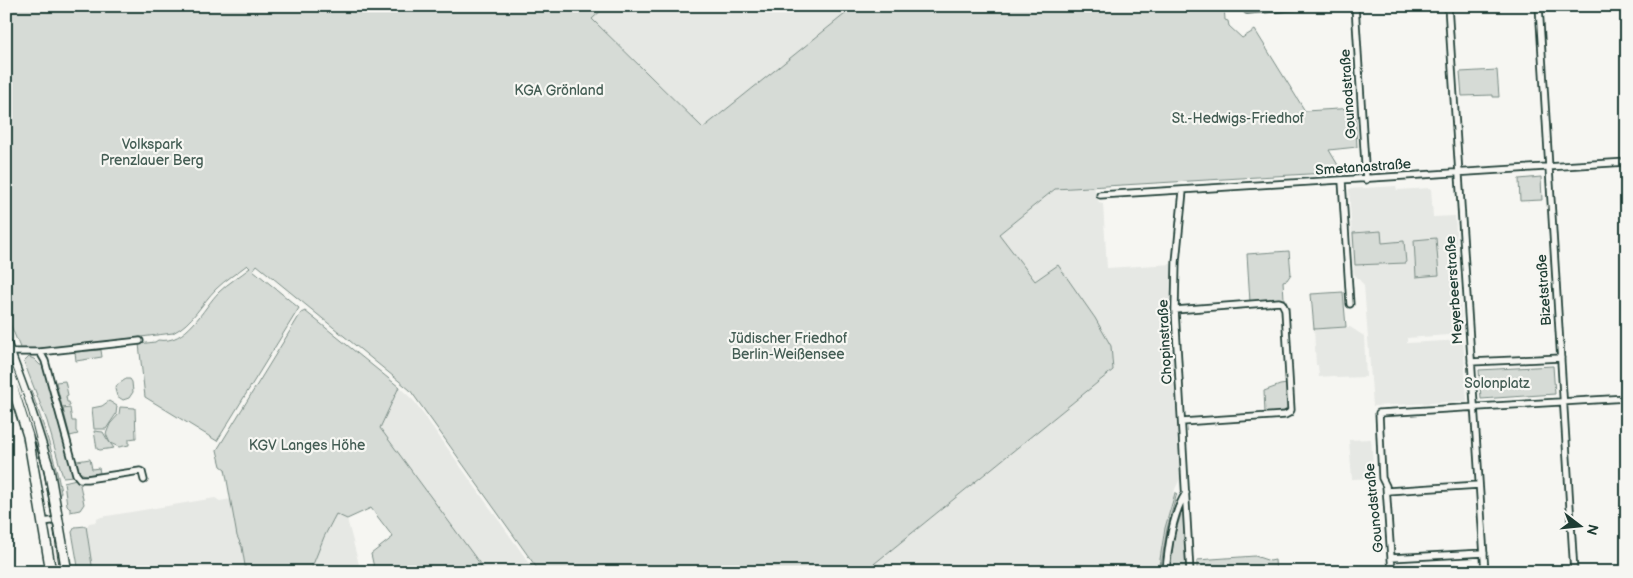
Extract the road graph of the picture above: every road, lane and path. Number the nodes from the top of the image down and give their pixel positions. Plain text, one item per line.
1 (1309, 6) edge
2 (1355, 6) edge
3 (1448, 6) edge
4 (1539, 6) edge
5 (1290, 7) edge
6 (1247, 10) dead end
7 (1627, 162) edge
8 (1549, 168) junction
9 (1459, 174) junction
10 (1366, 180) junction
11 (1342, 181) junction
12 (1183, 191) junction
13 (1100, 195) dead end
14 (1350, 304) dead end
15 (1175, 310) junction
16 (140, 341) dead end
17 (7, 349) edge
18 (40, 352) junction
19 (1561, 358) junction
20 (1472, 362) junction
21 (6, 366) edge
22 (1627, 398) edge
23 (1564, 402) junction
24 (1474, 407) junction
25 (1182, 422) junction
26 (144, 480) dead end
27 (1479, 485) junction
28 (1387, 491) junction
29 (1186, 493) junction
30 (58, 520) junction
31 (43, 522) junction
32 (1484, 553) junction
33 (1391, 558) junction
34 (51, 572) edge
35 (67, 572) edge
36 (1166, 572) edge
37 (1190, 572) edge
38 (1392, 572) edge
39 (1485, 572) edge
40 (1574, 572) edge

1 - 5 street
2 - 10 street, Gounodstraße
3 - 9 street, Meyerbeerstraße
4 - 8 street, Bizetstraße
5 - 6 street
7 - 8 street, Smetanastraße
8 - 9 street, Smetanastraße
8 - 19 street, Bizetstraße
9 - 10 street, Smetanastraße
9 - 20 street, Meyerbeerstraße
10 - 11 street, Smetanastraße
11 - 12 street, Smetanastraße
11 - 14 street
12 - 13 street, Smetanastraße
12 - 15 street, Chopinstraße
15 - 25 street, Chopinstraße
15 - 25 street
16 - 18 street
17 - 18 street
17 - 30 street
18 - 26 street
19 - 20 street
19 - 23 street, Bizetstraße
20 - 24 street, Meyerbeerstraße
21 - 31 street
22 - 23 street
23 - 24 street
23 - 40 street, Bizetstraße
24 - 27 street, Meyerbeerstraße
24 - 28 street, Gounodstraße
25 - 29 street, Chopinstraße
27 - 28 street
27 - 32 street, Meyerbeerstraße
28 - 33 street, Gounodstraße
29 - 36 street, Chopinstraße
29 - 37 street, Chopinstraße
30 - 31 street
30 - 35 street
31 - 34 street
32 - 33 street
32 - 39 street, Meyerbeerstraße
33 - 38 street, Gounodstraße

